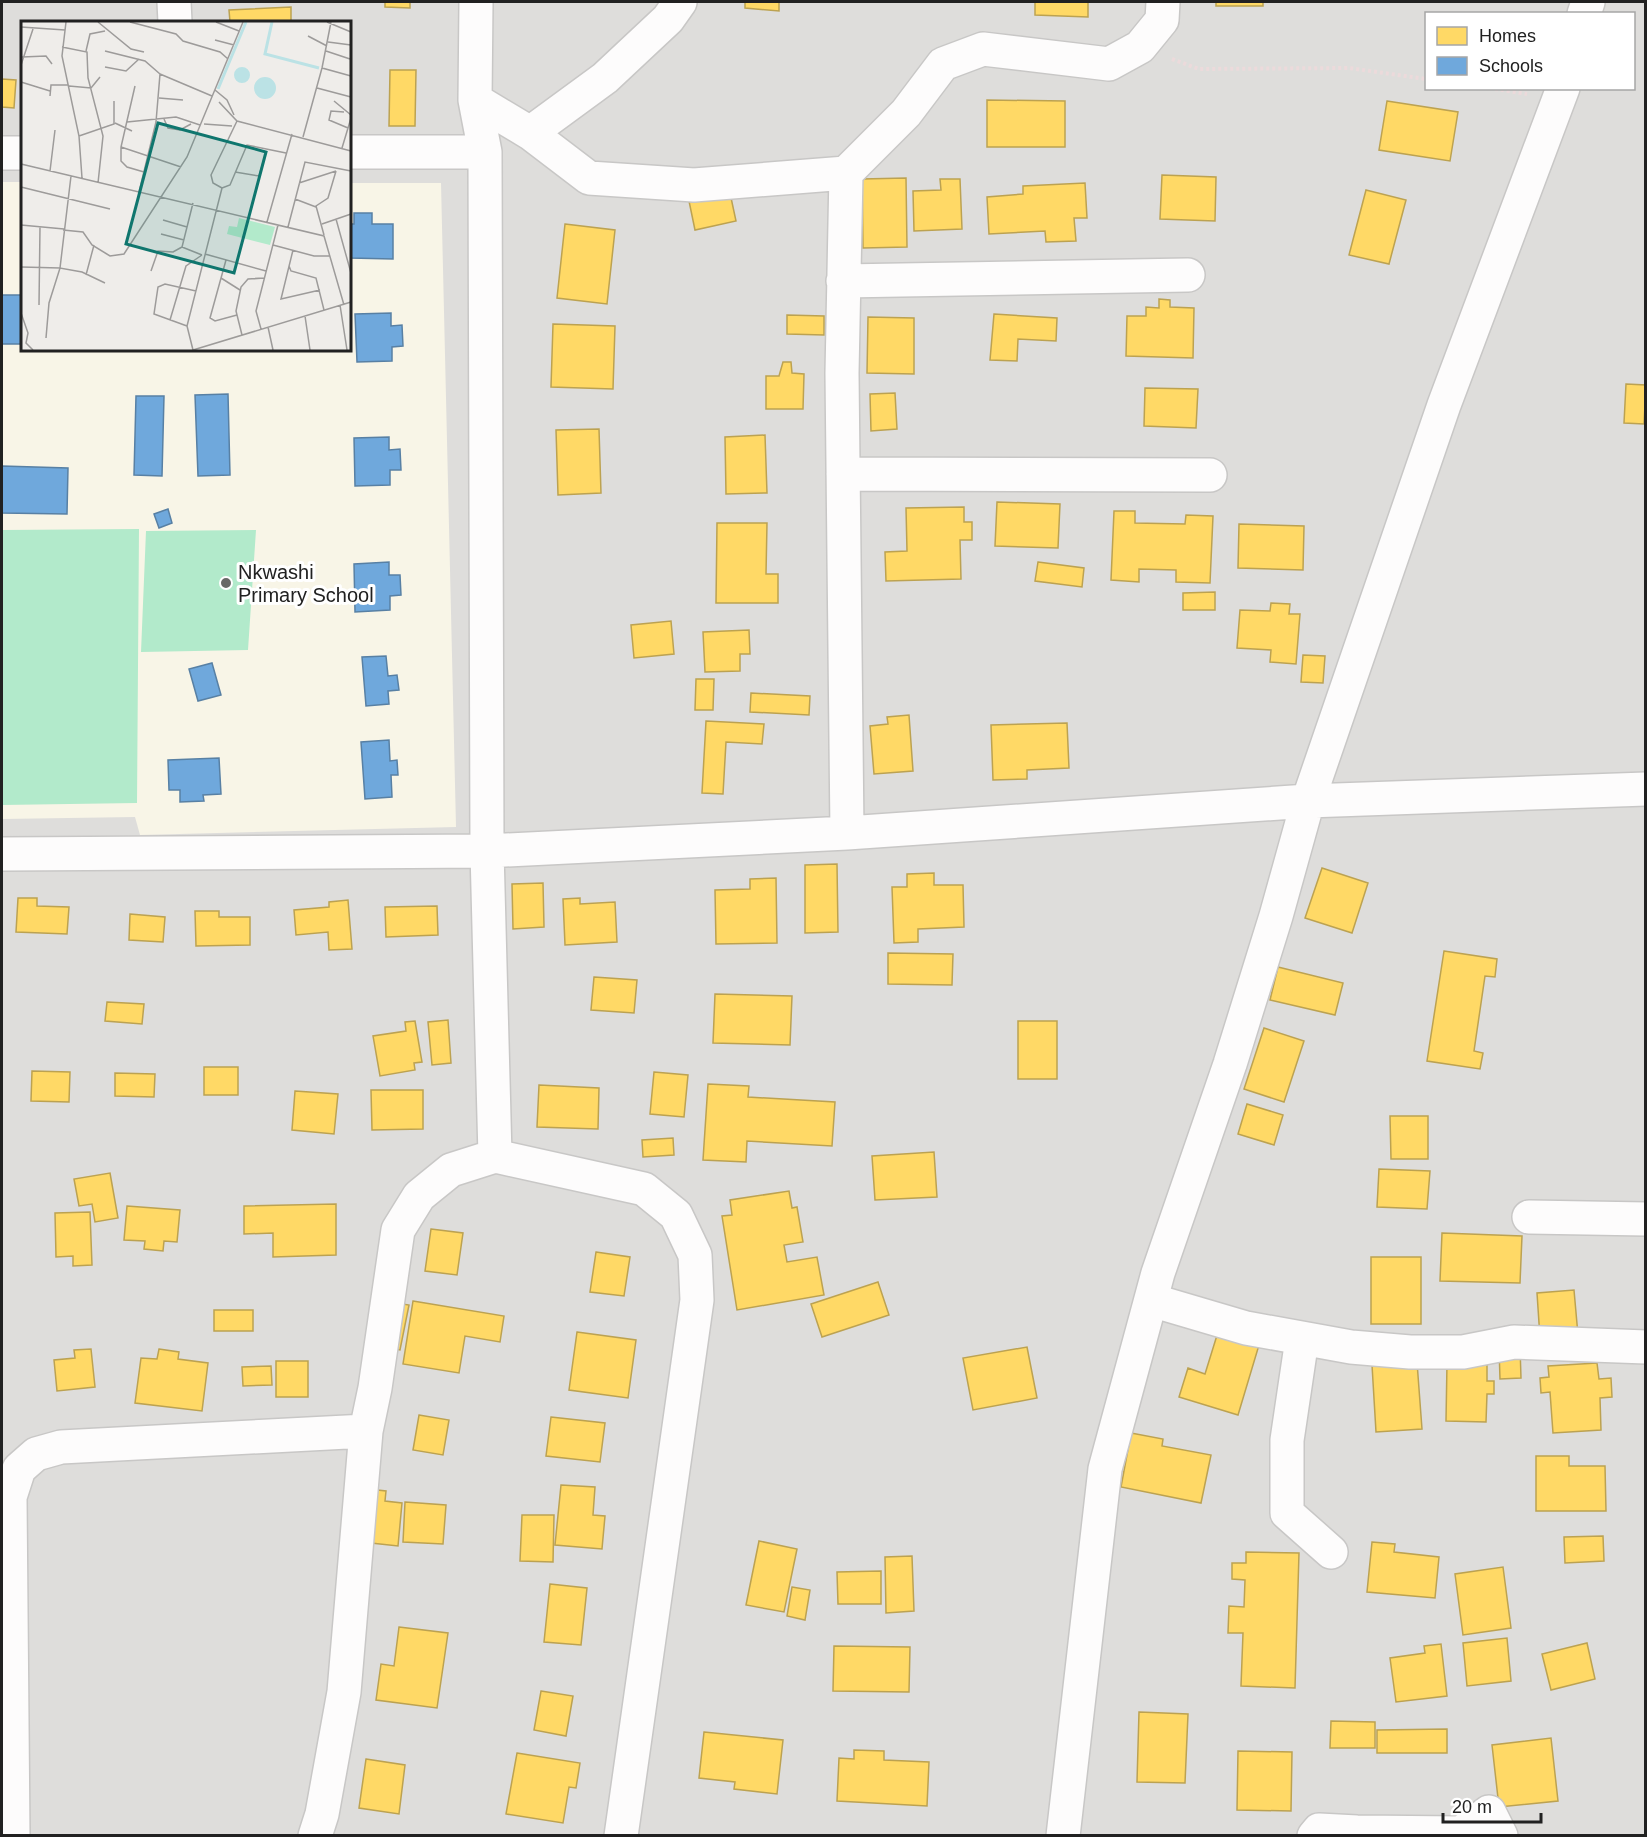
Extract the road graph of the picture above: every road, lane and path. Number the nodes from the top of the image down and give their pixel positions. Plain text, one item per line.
1 (174, 2) edge
2 (476, 2) edge
3 (680, 2) edge
4 (1163, 2) edge
5 (175, 21) edge
6 (1140, 47) junction
7 (1425, 79) edge
8 (1562, 90) edge
9 (475, 100) junction
10 (530, 133) junction
11 (351, 152) edge
12 (485, 152) junction
13 (2, 153) edge
14 (21, 153) edge
15 (846, 173) junction
16 (1188, 275) dead end
17 (843, 281) junction
18 (843, 474) junction
19 (1209, 476) dead end
20 (1646, 789) edge
21 (1308, 801) junction
22 (848, 833) junction
23 (487, 851) junction
24 (2, 854) edge
25 (495, 1156) junction
26 (1529, 1217) dead end
27 (1646, 1219) edge
28 (1151, 1300) junction
29 (1302, 1339) junction
30 (1646, 1347) edge
31 (366, 1431) junction
32 (1331, 1552) dead end
33 (13, 1836) edge
34 (315, 1836) edge
35 (621, 1836) edge
36 (1063, 1836) edge
37 (1314, 1836) edge
38 (1501, 1836) edge

1 - 5 street
2 - 9 street
3 - 10 street
4 - 6 street
6 - 7 path
6 - 15 street
8 - 21 street
9 - 10 street
9 - 12 street
10 - 15 street
11 - 12 street
12 - 23 street
13 - 14 street
15 - 17 street
16 - 17 street
17 - 18 street
18 - 19 street
18 - 22 street
20 - 21 street
21 - 22 street
21 - 28 street
22 - 23 street
23 - 24 street
23 - 25 street
25 - 31 street
25 - 35 street
26 - 27 street
28 - 29 street
28 - 36 street
29 - 30 street
29 - 32 street
31 - 33 street
31 - 34 street
37 - 38 street

